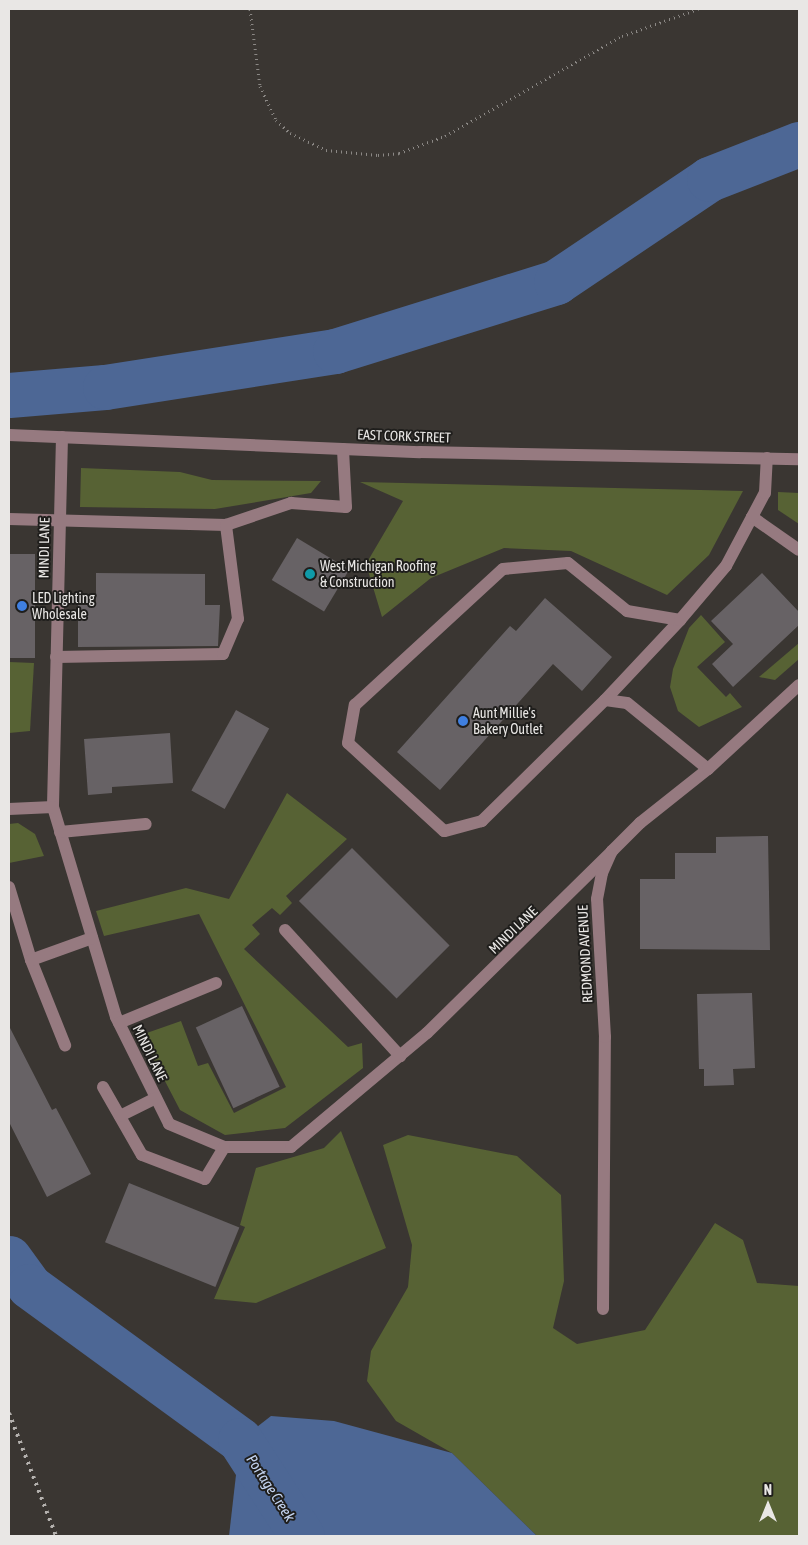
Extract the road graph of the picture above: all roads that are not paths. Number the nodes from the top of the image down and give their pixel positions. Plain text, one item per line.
1 (9, 435) edge
2 (62, 437) junction
3 (343, 449) junction
4 (767, 458) junction
5 (799, 459) edge
6 (752, 517) junction
7 (9, 519) edge
8 (60, 522) junction
9 (226, 525) junction
10 (799, 550) edge
11 (680, 620) junction
12 (56, 657) junction
13 (799, 685) edge
14 (605, 700) junction
15 (708, 770) junction
16 (53, 807) junction
17 (9, 809) edge
18 (146, 824) dead end
19 (60, 832) junction
20 (612, 851) junction
21 (9, 887) edge
22 (285, 930) dead end
23 (92, 938) junction
24 (31, 960) junction
25 (216, 983) dead end
26 (119, 1023) junction
27 (65, 1045) dead end
28 (400, 1056) junction
29 (104, 1087) dead end
30 (156, 1098) junction
31 (120, 1116) junction
32 (224, 1147) junction
33 (603, 1309) dead end

1 - 2 street, EAST CORK STREET
2 - 3 street, EAST CORK STREET
2 - 8 street, MINDI LANE
3 - 4 street, EAST CORK STREET
3 - 9 street
4 - 5 street, EAST CORK STREET
4 - 6 street
6 - 10 street
6 - 11 street
7 - 8 street
8 - 9 street
8 - 12 street, MINDI LANE
9 - 12 street
11 - 14 street
11 - 14 street
12 - 16 street, MINDI LANE
13 - 15 street, REDMOND AVENUE
14 - 15 street
15 - 20 street, REDMOND AVENUE
16 - 17 street
16 - 19 street, MINDI LANE
18 - 19 street
19 - 23 street, MINDI LANE
20 - 28 street, MINDI LANE
20 - 33 street, REDMOND AVENUE
21 - 24 street
22 - 28 street
23 - 24 street
23 - 26 street, MINDI LANE
24 - 27 street
25 - 26 street
26 - 30 street, MINDI LANE
28 - 32 street, MINDI LANE
29 - 31 street
30 - 31 street
30 - 32 street, MINDI LANE
31 - 32 street

